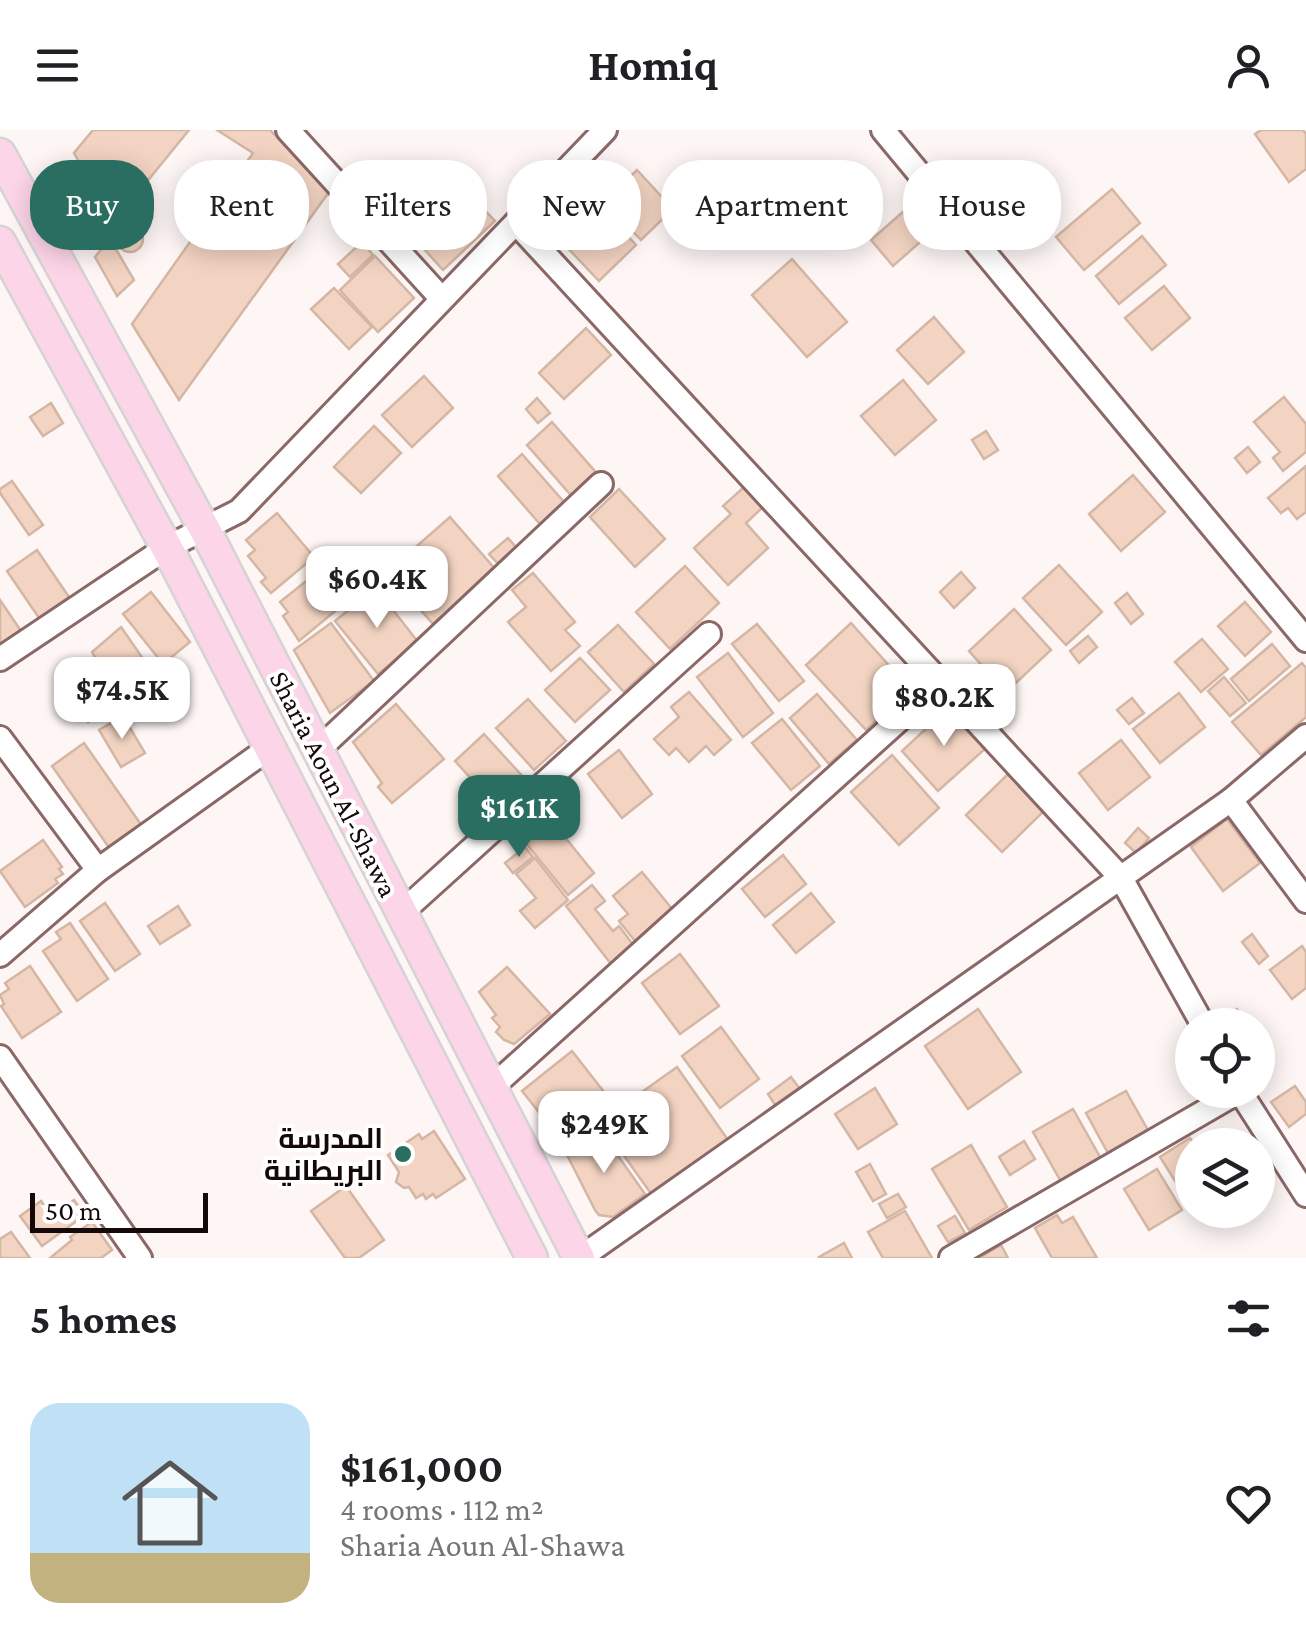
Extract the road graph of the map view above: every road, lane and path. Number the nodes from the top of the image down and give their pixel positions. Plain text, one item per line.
1 (288, 130) edge
2 (605, 130) edge
3 (883, 130) edge
4 (0, 154) edge
5 (576, 160) edge
6 (507, 232) edge
7 (0, 242) edge
8 (541, 250) edge
9 (441, 298) junction
10 (601, 484) dead end
11 (205, 530) junction
12 (166, 548) junction
13 (709, 634) dead end
14 (1306, 640) edge
15 (0, 659) edge
16 (941, 682) junction
17 (1306, 736) edge
18 (0, 738) edge
19 (269, 748) junction
20 (317, 750) junction
21 (1231, 800) junction
22 (98, 870) junction
23 (1121, 878) junction
24 (1306, 901) edge
25 (400, 914) junction
26 (0, 955) edge
27 (1194, 1008) edge
28 (0, 1057) edge
29 (490, 1089) junction
30 (1208, 1108) edge
31 (1250, 1108) edge
32 (1306, 1195) edge
33 (528, 1256) edge
34 (140, 1258) edge
35 (580, 1258) edge
36 (952, 1258) edge

1 - 9 street
2 - 5 street
3 - 14 street
4 - 11 main road, Sharia Aoun Al-Shawa
6 - 9 street
7 - 12 main road, Sharia Aoun Al-Shawa
8 - 16 street
9 - 11 street
10 - 20 street
11 - 12 street
11 - 20 main road, Sharia Aoun Al-Shawa
12 - 15 street
12 - 19 main road, Sharia Aoun Al-Shawa
13 - 25 street
16 - 23 street
16 - 29 street
17 - 21 street
18 - 22 street
19 - 22 street
19 - 33 main road, Sharia Aoun Al-Shawa
20 - 25 main road, Sharia Aoun Al-Shawa
21 - 23 street
21 - 24 street
22 - 26 street
23 - 27 street
23 - 35 street
25 - 29 main road, Sharia Aoun Al-Shawa
28 - 34 street
29 - 35 main road, Sharia Aoun Al-Shawa
30 - 36 street
31 - 32 street

